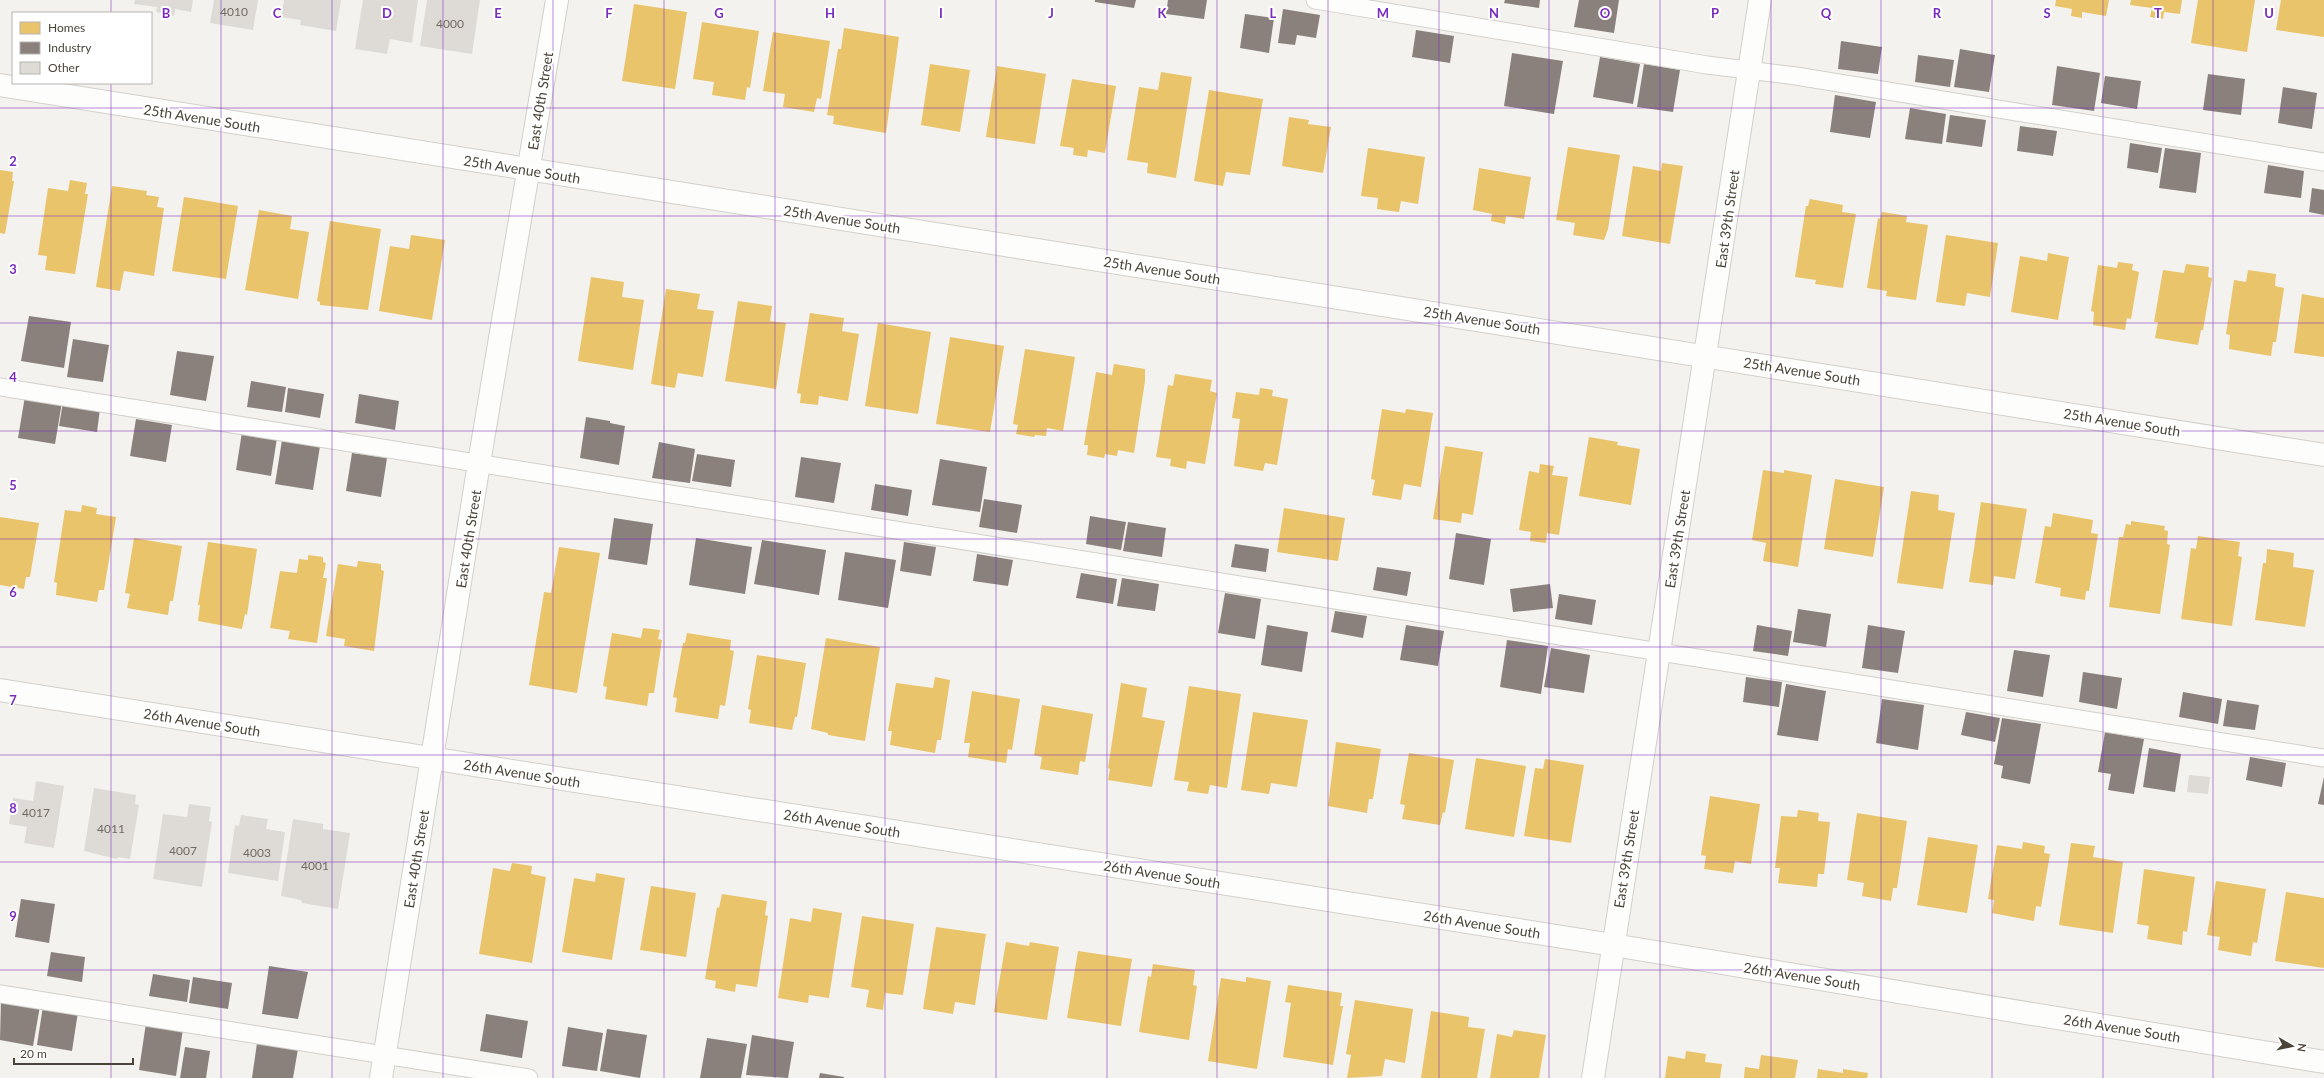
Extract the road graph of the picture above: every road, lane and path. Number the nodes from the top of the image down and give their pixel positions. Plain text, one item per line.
1 (557, 0) edge
2 (1315, 0) edge
3 (1760, 0) edge
4 (1749, 70) junction
5 (0, 85) edge
6 (2324, 162) edge
7 (529, 170) junction
8 (1706, 355) junction
9 (0, 387) edge
10 (2324, 455) edge
11 (479, 463) junction
12 (1659, 651) junction
13 (0, 690) edge
14 (2324, 758) edge
15 (433, 759) junction
16 (1613, 945) junction
17 (0, 994) edge
18 (384, 1055) junction
19 (2324, 1062) edge
20 (380, 1078) edge
21 (529, 1078) edge
22 (1592, 1078) edge

1 - 7 street, East 40th Street
2 - 4 lane
3 - 4 street, East 39th Street
4 - 6 lane
4 - 8 street, East 39th Street
5 - 7 street, 25th Avenue South
7 - 8 street, 25th Avenue South
7 - 11 street, East 40th Street
8 - 10 street, 25th Avenue South
8 - 12 street, East 39th Street
9 - 11 lane
11 - 12 lane
11 - 15 street, East 40th Street
12 - 14 lane
12 - 16 street, East 39th Street
13 - 15 street, 26th Avenue South
15 - 16 street, 26th Avenue South
15 - 18 street, East 40th Street
16 - 19 street, 26th Avenue South
16 - 22 street, East 39th Street
17 - 18 lane
18 - 20 street, East 40th Street
18 - 21 lane

